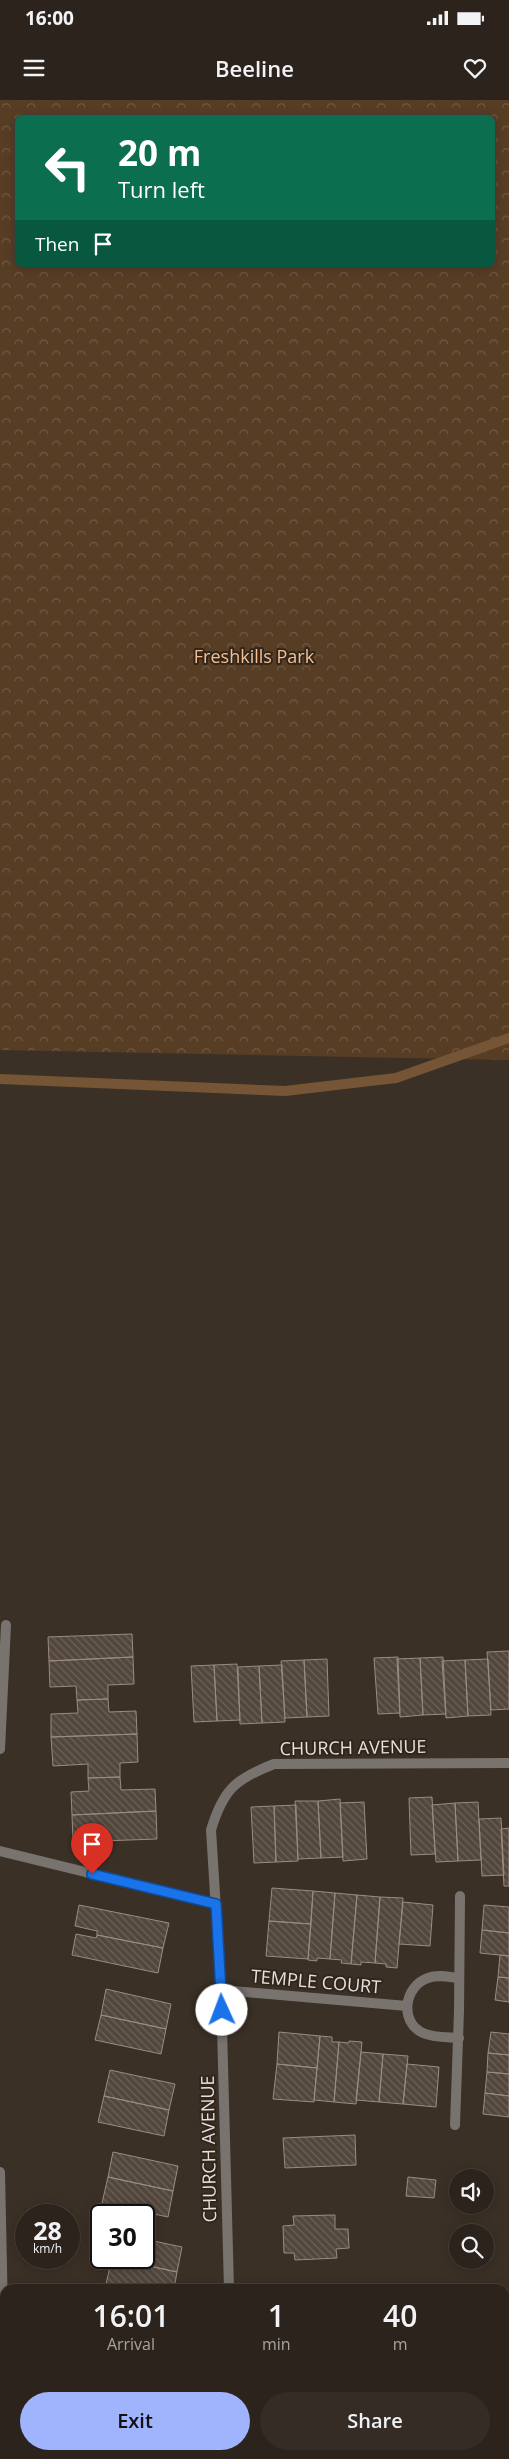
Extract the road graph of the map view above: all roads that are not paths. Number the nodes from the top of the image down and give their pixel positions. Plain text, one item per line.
1 (6, 1625) dead end
2 (0, 1749) edge
3 (509, 1763) edge
4 (0, 1851) edge
5 (460, 1896) dead end
6 (216, 1904) junction
7 (460, 1978) junction
8 (221, 1990) junction
9 (407, 2006) junction
10 (459, 2038) junction
11 (455, 2125) dead end
12 (0, 2172) edge
13 (2, 2284) edge
14 (229, 2284) edge

1 - 2 street
3 - 6 street, CHURCH AVENUE
4 - 6 street
5 - 7 street
6 - 8 street, CHURCH AVENUE
7 - 9 street
7 - 10 street
8 - 9 street, TEMPLE COURT
8 - 14 street, CHURCH AVENUE
9 - 10 street
10 - 11 street
12 - 13 street

